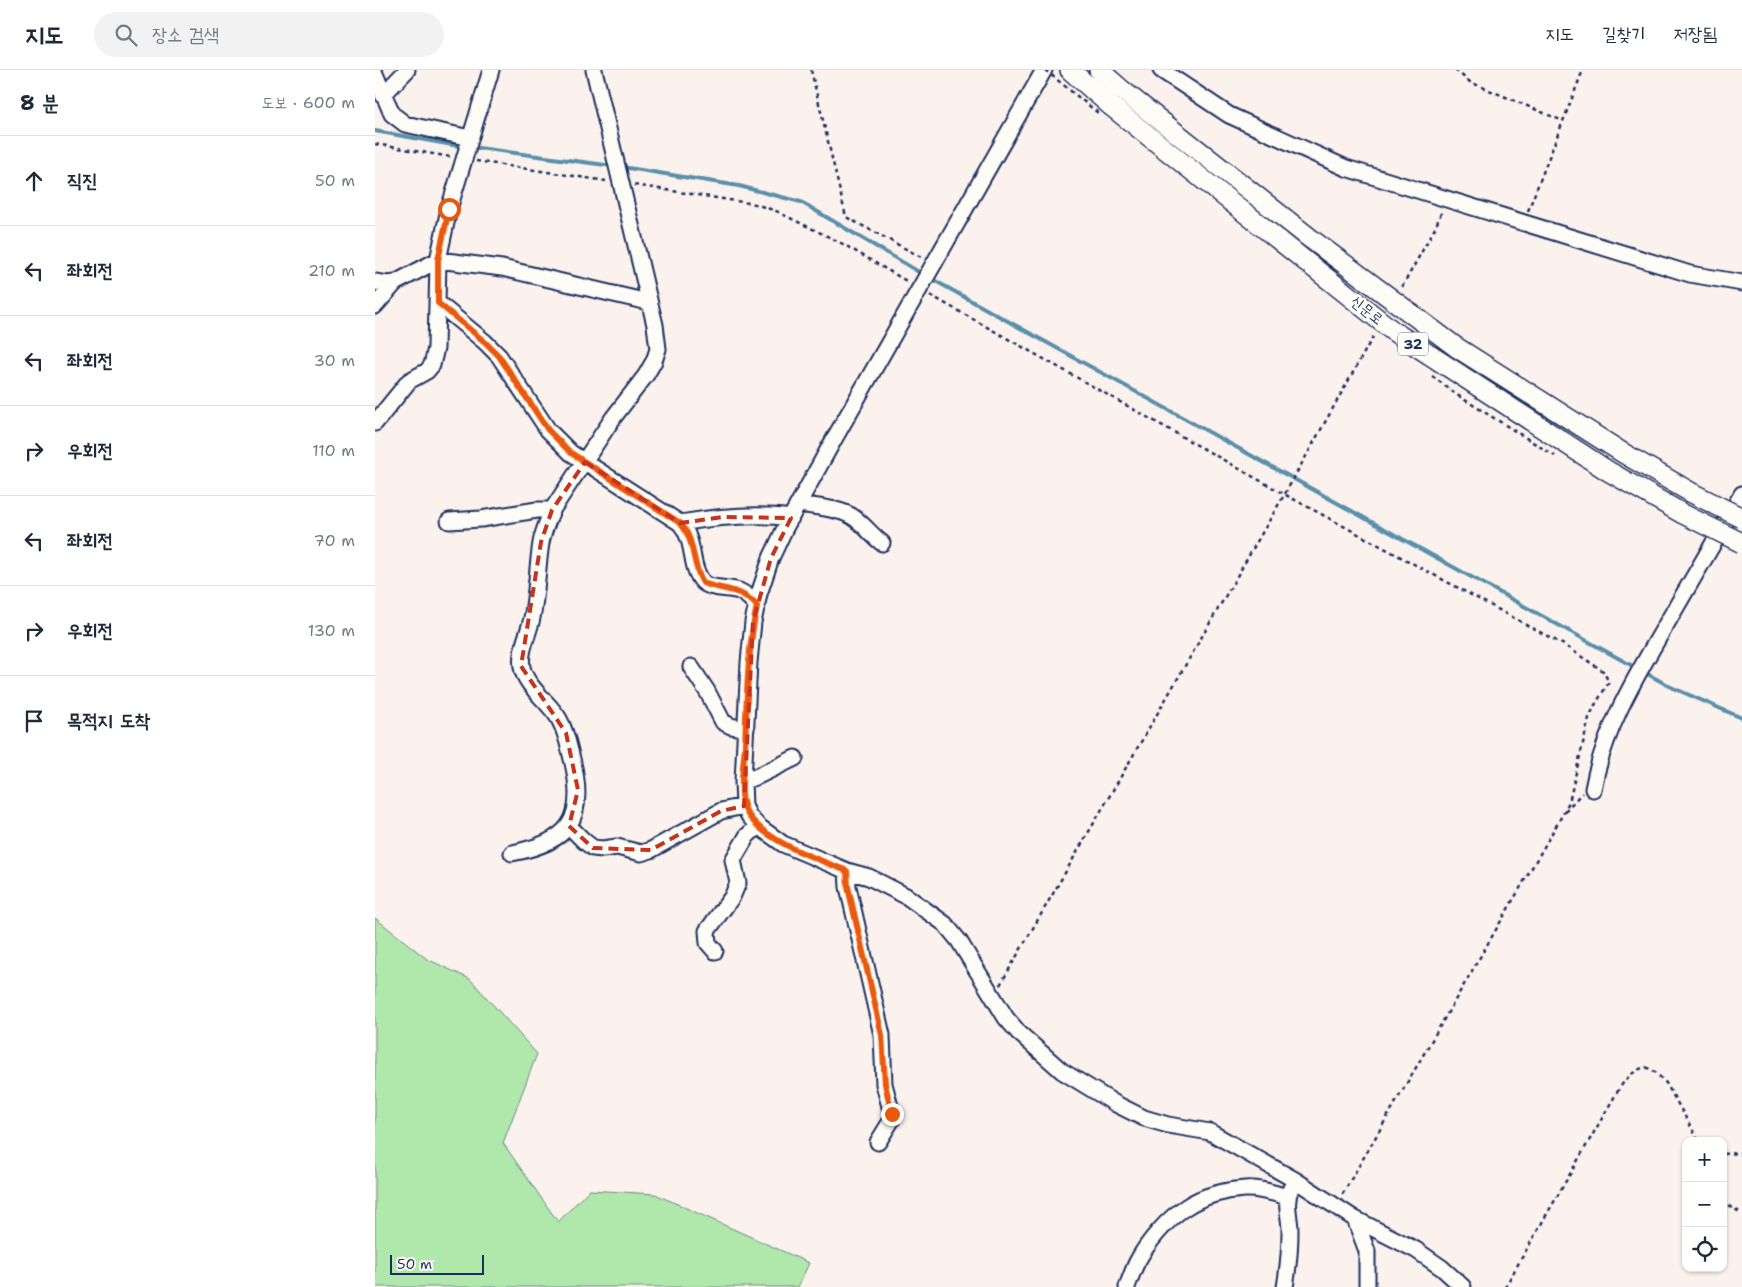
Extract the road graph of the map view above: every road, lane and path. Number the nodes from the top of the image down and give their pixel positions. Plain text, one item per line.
1 (407, 70) edge
2 (491, 70) edge
3 (594, 70) edge
4 (811, 70) edge
5 (1044, 70) edge
6 (1070, 70) edge
7 (1099, 70) edge
8 (1161, 70) edge
9 (1455, 70) edge
10 (1583, 70) edge
11 (375, 74) edge
12 (383, 95) junction
13 (1563, 121) junction
14 (470, 138) junction
15 (375, 144) edge
16 (465, 159) junction
17 (620, 183) junction
18 (1523, 223) junction
19 (438, 260) junction
20 (933, 267) junction
21 (375, 282) edge
22 (395, 283) junction
23 (1742, 283) edge
24 (921, 286) junction
25 (648, 302) junction
26 (438, 303) junction
27 (375, 306) edge
28 (375, 423) edge
29 (585, 462) junction
30 (1303, 462) dead end
31 (1284, 494) junction
32 (1742, 494) edge
33 (799, 504) junction
34 (552, 510) junction
35 (791, 518) junction
36 (1742, 518) edge
37 (449, 522) dead end
38 (680, 523) junction
39 (882, 543) dead end
40 (1742, 543) edge
41 (757, 606) junction
42 (691, 667) dead end
43 (745, 729) junction
44 (795, 758) dead end
45 (743, 781) junction
46 (1594, 784) joint
47 (744, 806) junction
48 (1563, 814) junction
49 (569, 826) junction
50 (758, 826) junction
51 (513, 853) dead end
52 (847, 871) junction
53 (715, 952) dead end
54 (993, 997) junction
55 (1697, 1137) edge
56 (877, 1142) dead end
57 (1742, 1153) edge
58 (1727, 1154) edge
59 (1295, 1180) junction
60 (1287, 1197) junction
61 (1727, 1204) edge
62 (1335, 1207) junction
63 (1742, 1213) edge
64 (1355, 1219) junction
65 (1127, 1287) edge
66 (1285, 1287) edge
67 (1367, 1287) edge
68 (1463, 1287) edge
69 (1505, 1287) edge

1 - 12 street
2 - 14 street
3 - 17 street
4 - 20 path
5 - 20 street
6 - 40 main road, 신문로 / 32, bridge
7 - 36 main road, 신문로 / 32, bridge
8 - 18 street
9 - 13 path
10 - 13 path
11 - 12 street
12 - 14 street
13 - 18 path
14 - 16 street
15 - 16 path
16 - 17 path
16 - 19 street
17 - 24 path
17 - 25 street
18 - 23 street
19 - 22 street
19 - 25 street
19 - 26 street
20 - 24 street
21 - 22 street
22 - 27 street
24 - 31 path
24 - 33 street
25 - 29 street
26 - 28 street
26 - 29 street
29 - 34 street
29 - 38 street
30 - 31 path
31 - 48 path
31 - 54 path
32 - 46 street
33 - 35 street
33 - 39 street
34 - 37 street
34 - 49 street
35 - 38 street
35 - 41 street
38 - 41 street
41 - 43 street
42 - 43 street
43 - 45 street
44 - 45 street
45 - 47 street
46 - 48 path
47 - 49 street
47 - 50 street
48 - 62 path
49 - 51 street
50 - 52 street
50 - 53 street
52 - 54 street
52 - 56 street
54 - 59 street
55 - 69 path
57 - 58 path
59 - 60 street
59 - 62 street
60 - 65 street
60 - 66 street
61 - 63 path
62 - 64 street
64 - 67 street
64 - 68 street

